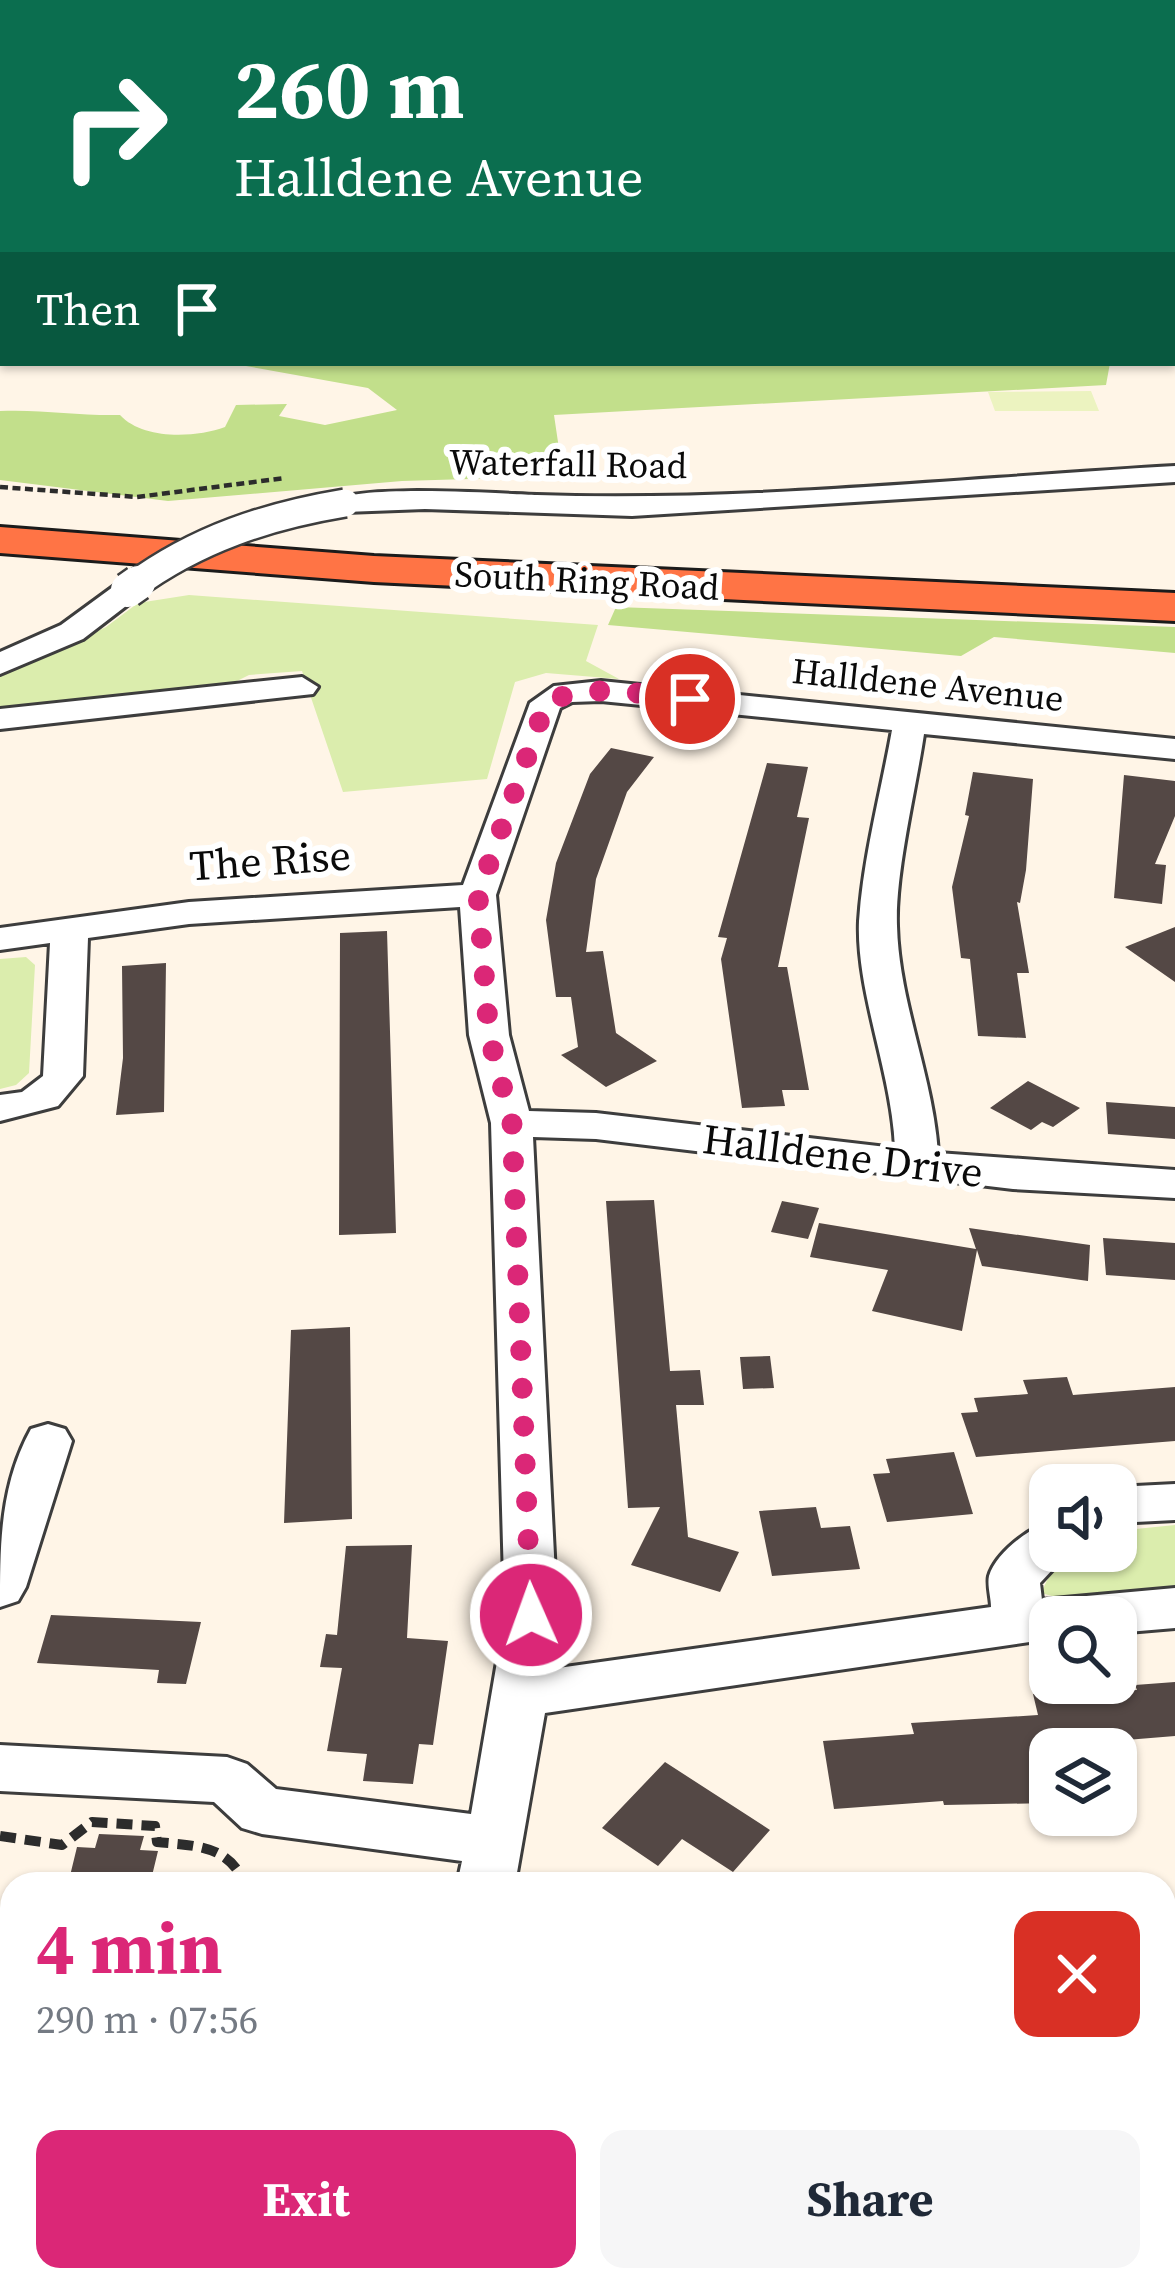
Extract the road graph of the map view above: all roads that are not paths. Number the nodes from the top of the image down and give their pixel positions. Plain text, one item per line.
1 (1175, 474) edge
2 (0, 501) edge
3 (0, 521) edge
4 (0, 539) edge
5 (0, 555) edge
6 (654, 558) junction
7 (374, 569) junction
8 (1175, 581) edge
9 (1175, 607) edge
10 (0, 664) edge
11 (302, 686) dead end
12 (0, 719) edge
13 (910, 720) junction
14 (1175, 749) edge
15 (478, 895) junction
16 (70, 929) junction
17 (0, 938) edge
18 (0, 1108) edge
19 (512, 1124) junction
20 (917, 1161) junction
21 (1175, 1184) edge
22 (48, 1441) dead end
23 (1175, 1502) edge
24 (1137, 1504) edge
25 (1029, 1562) edge
26 (0, 1587) edge
27 (1175, 1608) edge
28 (1029, 1609) edge
29 (1137, 1611) edge
30 (1029, 1622) edge
31 (521, 1695) junction
32 (0, 1768) edge
33 (490, 1863) edge

1 - 10 street, Waterfall Road, bridge
2 - 6 highway
3 - 6 highway, South Ring Road
4 - 7 highway, South Ring Road
5 - 7 highway
6 - 8 highway, South Ring Road
7 - 9 highway, South Ring Road
11 - 12 street
13 - 14 street, Halldene Avenue
13 - 15 street, Halldene Avenue
13 - 20 street
15 - 16 street, The Rise
15 - 19 street
16 - 17 street, The Rise
16 - 18 street
19 - 20 street, Halldene Drive
19 - 31 street
20 - 21 street, Halldene Drive
22 - 26 street
23 - 24 street
25 - 28 street
27 - 29 street
30 - 31 street
31 - 33 street
32 - 33 street

